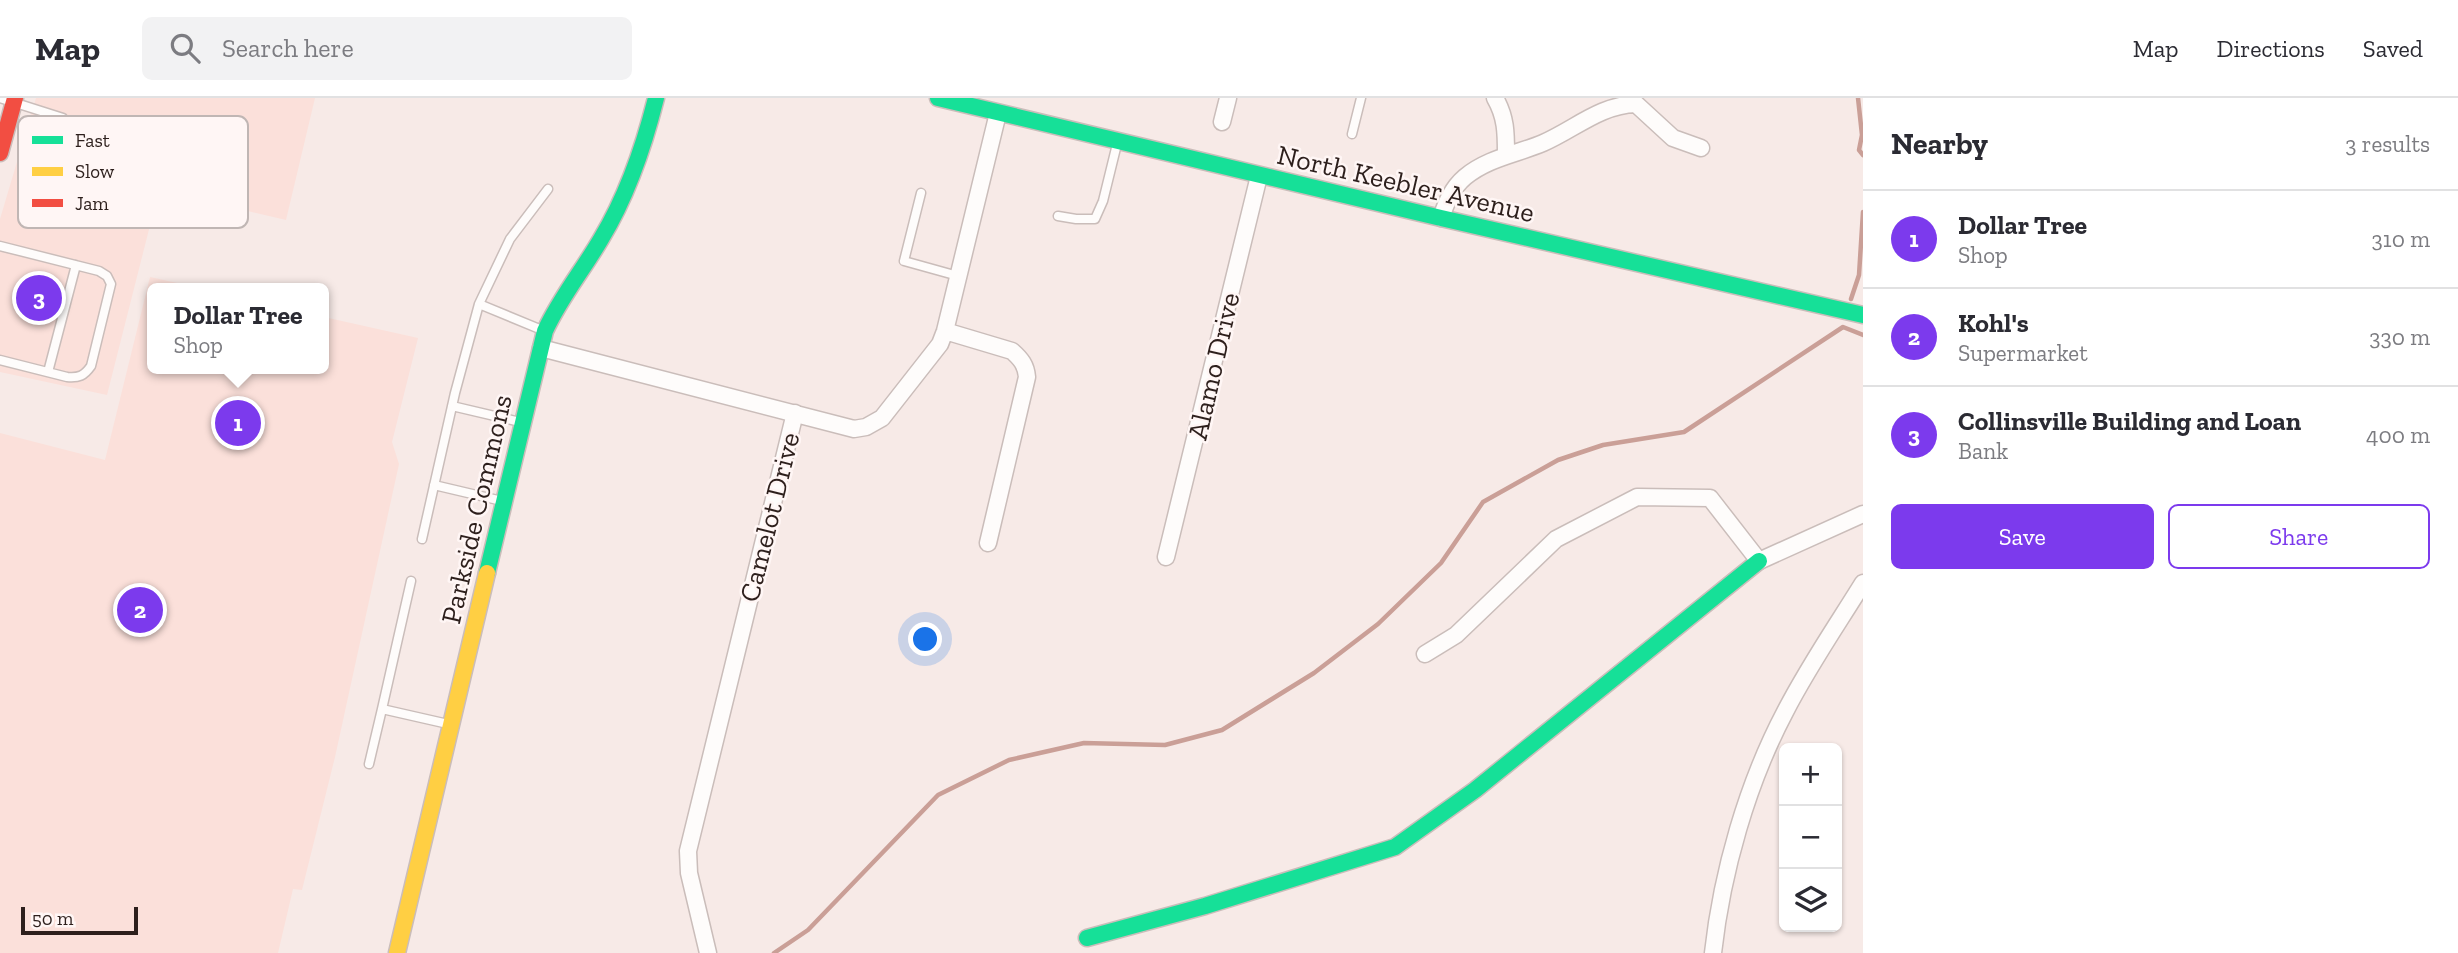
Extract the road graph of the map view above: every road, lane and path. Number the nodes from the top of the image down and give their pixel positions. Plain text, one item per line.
1 (656, 98) edge
2 (937, 98) edge
3 (1228, 98) edge
4 (1362, 98) edge
5 (1495, 98) edge
6 (10, 99) edge
7 (981, 103) edge
8 (999, 113) junction
9 (57, 116) edge
10 (1222, 122) dead end
11 (1352, 134) dead end
12 (1117, 142) junction
13 (1701, 148) dead end
14 (0, 153) edge
15 (1506, 154) junction
16 (1259, 176) junction
17 (548, 189) dead end
18 (921, 193) dead end
19 (1058, 215) dead end
20 (1441, 219) junction
21 (0, 246) edge
22 (76, 265) junction
23 (958, 276) junction
24 (479, 304) junction
25 (1863, 315) edge
26 (545, 331) junction
27 (945, 331) junction
28 (541, 348) junction
29 (0, 360) edge
30 (48, 372) junction
31 (452, 406) junction
32 (795, 413) junction
33 (523, 423) junction
34 (434, 485) junction
35 (504, 502) junction
36 (1863, 514) edge
37 (422, 539) dead end
38 (988, 543) dead end
39 (1166, 557) dead end
40 (1759, 561) junction
41 (411, 581) dead end
42 (1863, 583) edge
43 (1425, 654) dead end
44 (382, 709) junction
45 (451, 725) junction
46 (369, 764) dead end
47 (1087, 938) dead end
48 (397, 953) edge
49 (708, 953) edge
50 (1713, 953) edge

1 - 26 street, Parkside Commons
2 - 7 street, North Keebler Avenue
3 - 10 street
4 - 11 lane
5 - 15 street
6 - 9 lane
6 - 14 street
7 - 8 street, North Keebler Avenue
8 - 12 street, North Keebler Avenue
8 - 23 street, Camelot Drive
12 - 16 street, North Keebler Avenue
12 - 19 lane
13 - 15 street
15 - 20 street
16 - 20 street, North Keebler Avenue
16 - 39 street, Alamo Drive
17 - 24 lane
18 - 23 lane
20 - 25 street, North Keebler Avenue
21 - 22 lane
22 - 30 lane
22 - 30 lane
23 - 27 street, Camelot Drive
24 - 26 lane
24 - 31 lane
26 - 28 street, Parkside Commons
27 - 32 street, Camelot Drive
27 - 38 street
28 - 32 street
28 - 33 street, Parkside Commons
29 - 30 lane
31 - 33 lane
31 - 34 lane
32 - 49 street, Camelot Drive
33 - 35 street, Parkside Commons
34 - 35 lane
34 - 37 lane
35 - 45 street, Parkside Commons
36 - 40 street
40 - 43 street
40 - 47 street
41 - 44 lane
42 - 50 street
44 - 45 lane
44 - 46 lane
45 - 48 street, Parkside Commons

